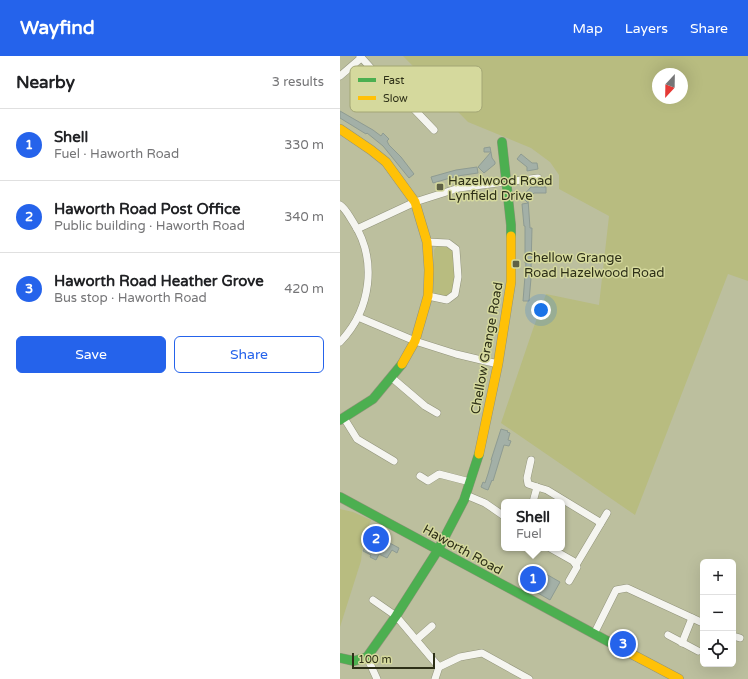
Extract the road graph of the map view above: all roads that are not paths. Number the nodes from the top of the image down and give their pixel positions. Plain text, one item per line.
1 (360, 57) edge
2 (350, 66) edge
3 (351, 66) edge
4 (368, 66) edge
5 (340, 76) edge
6 (416, 112) edge
7 (340, 129) edge
8 (434, 130) dead end
9 (502, 142) dead end
10 (538, 178) dead end
11 (506, 182) junction
12 (415, 202) junction
13 (340, 205) edge
14 (357, 229) junction
15 (427, 242) junction
16 (428, 296) junction
17 (358, 317) junction
18 (416, 340) junction
19 (340, 342) edge
20 (498, 364) junction
21 (391, 377) junction
22 (437, 413) dead end
23 (342, 419) edge
24 (531, 460) dead end
25 (394, 461) dead end
26 (420, 476) dead end
27 (470, 482) junction
28 (537, 487) junction
29 (466, 495) junction
30 (340, 497) edge
31 (534, 499) edge
32 (562, 499) edge
33 (565, 501) edge
34 (607, 513) dead end
35 (501, 514) edge
36 (600, 524) junction
37 (438, 550) junction
38 (555, 551) edge
39 (576, 564) junction
40 (569, 581) dead end
41 (373, 600) dead end
42 (396, 616) junction
43 (692, 618) junction
44 (700, 622) edge
45 (432, 626) dead end
46 (594, 634) junction
47 (668, 635) dead end
48 (416, 640) junction
49 (682, 643) junction
50 (698, 651) dead end
51 (368, 657) junction
52 (340, 658) edge
53 (439, 667) junction
54 (675, 678) edge
55 (377, 679) edge
56 (435, 679) edge
57 (529, 679) edge

1 - 3 street
1 - 4 street
2 - 5 street
6 - 8 street
7 - 12 street
9 - 11 street, Chellow Grange Road
10 - 11 street
11 - 12 street
11 - 20 street, Chellow Grange Road
12 - 14 street
12 - 15 street
13 - 14 street
14 - 17 street
15 - 16 street
15 - 16 street
16 - 18 street
17 - 18 street
17 - 19 street
18 - 20 street
18 - 21 street
20 - 27 street, Chellow Grange Road
21 - 22 street
21 - 23 street
23 - 25 street
24 - 28 street
26 - 27 street
27 - 29 street, Chellow Grange Road
28 - 31 street
28 - 32 street
29 - 35 street
29 - 37 street, Chellow Grange Road
30 - 37 street, Haworth Road
33 - 36 street
34 - 36 street
36 - 39 street
37 - 42 street, Chellow Grange Road
37 - 46 street, Haworth Road
38 - 39 street
39 - 40 street
41 - 42 street
42 - 48 street
42 - 51 street, Chellow Grange Road
43 - 44 street
43 - 46 street
43 - 49 street
45 - 48 street
46 - 54 street, Haworth Road
47 - 49 street
48 - 53 street
49 - 50 street
51 - 52 street
51 - 55 street
53 - 56 street
53 - 57 street

